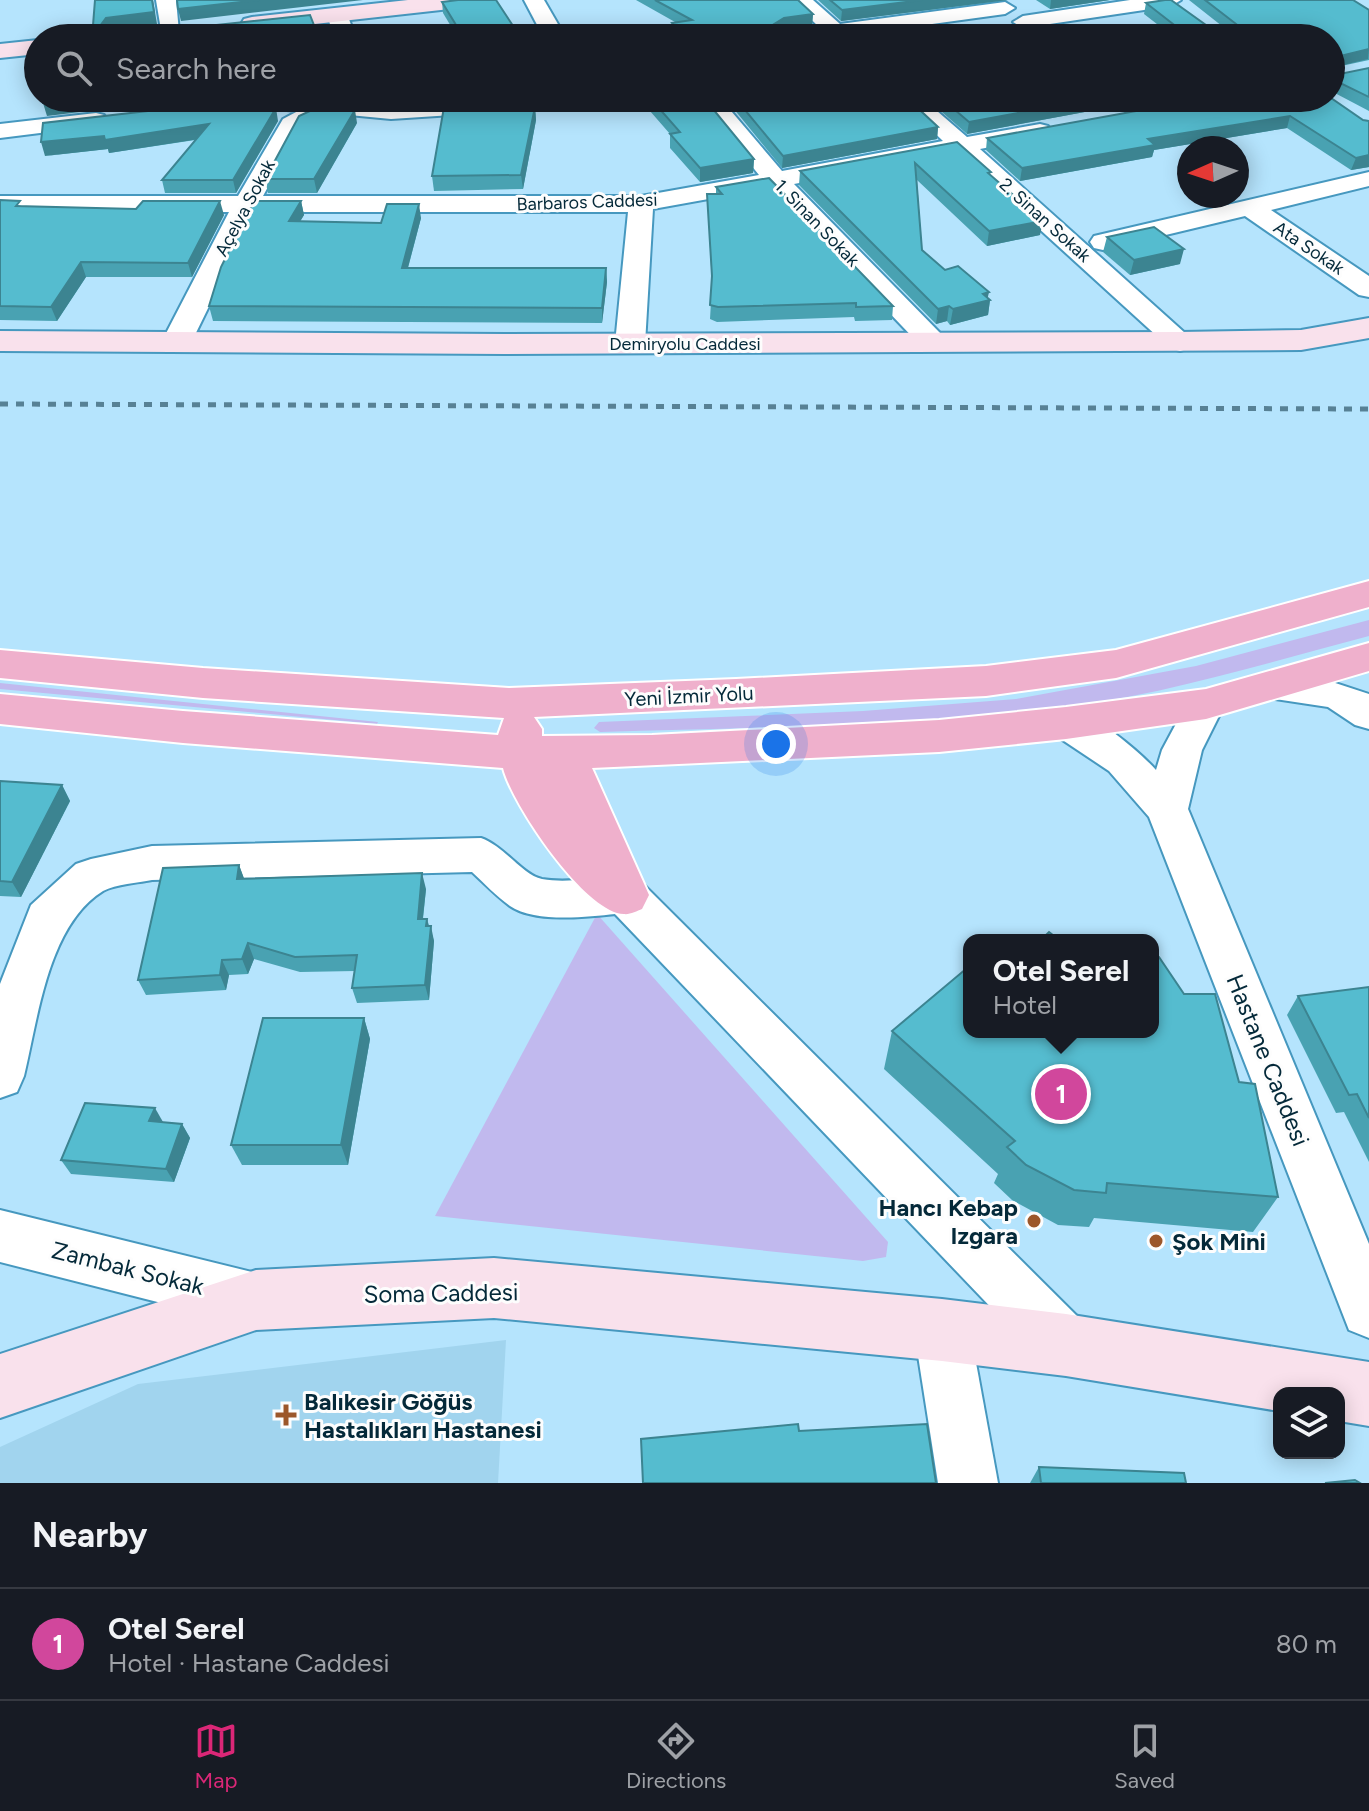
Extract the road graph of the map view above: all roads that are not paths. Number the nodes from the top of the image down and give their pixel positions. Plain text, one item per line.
1 (166, 0) edge
2 (468, 0) edge
3 (534, 0) edge
4 (801, 0) edge
5 (1006, 3) edge
6 (1176, 3) edge
7 (1115, 4) edge
8 (375, 5) edge
9 (337, 14) junction
10 (174, 24) edge
11 (248, 24) edge
12 (340, 24) edge
13 (547, 24) edge
14 (828, 24) edge
15 (893, 24) edge
16 (1034, 24) edge
17 (1044, 24) edge
18 (24, 48) edge
19 (0, 51) edge
20 (164, 112) edge
21 (314, 112) edge
22 (720, 112) edge
23 (924, 112) edge
24 (155, 113) edge
25 (124, 117) edge
26 (1067, 126) edge
27 (0, 131) edge
28 (962, 146) junction
29 (1369, 179) edge
30 (777, 181) junction
31 (0, 204) edge
32 (641, 204) junction
33 (245, 206) junction
34 (1249, 207) joint
35 (1245, 208) edge
36 (1076, 248) junction
37 (1369, 289) edge
38 (1369, 328) edge
39 (0, 341) edge
40 (933, 342) junction
41 (1180, 342) junction
42 (176, 343) junction
43 (630, 344) junction
44 (1369, 594) edge
45 (1369, 657) edge
46 (0, 664) edge
47 (1269, 686) junction
48 (521, 703) junction
49 (1206, 704) junction
50 (0, 709) edge
51 (1369, 715) edge
52 (1066, 723) junction
53 (519, 753) junction
54 (1167, 809) junction
55 (625, 895) junction
56 (14, 967) edge
57 (0, 1076) edge
58 (0, 1236) edge
59 (256, 1300) junction
60 (1369, 1310) edge
61 (942, 1330) junction
62 (1066, 1345) junction
63 (0, 1386) edge
64 (1369, 1394) edge
65 (968, 1483) edge

1 - 10 street
2 - 8 main road
3 - 13 street
4 - 14 street
5 - 15 street
5 - 16 street
6 - 7 street
7 - 17 street
8 - 9 main road
9 - 11 main road
9 - 12 street
18 - 19 main road
20 - 24 street
21 - 33 street, Açelya Sokak
22 - 30 street, 1. Sinan Sokak
23 - 28 street, 2. Sinan Sokak
25 - 27 street
26 - 28 street, Barbaros Caddesi
28 - 30 street, Barbaros Caddesi
28 - 36 street, 2. Sinan Sokak
29 - 34 street, Ata Sokak
30 - 32 street, Barbaros Caddesi
30 - 40 street, 1. Sinan Sokak
31 - 33 street, Barbaros Caddesi
32 - 33 street, Barbaros Caddesi
32 - 43 street
33 - 42 street, Açelya Sokak
34 - 37 street, Ata Sokak
35 - 36 street, Ata Sokak
36 - 41 street, 2. Sinan Sokak
38 - 41 main road, Demiryolu Caddesi
39 - 42 main road, Demiryolu Caddesi
40 - 41 main road, Demiryolu Caddesi
40 - 43 main road, Demiryolu Caddesi
42 - 43 main road, Demiryolu Caddesi
44 - 48 highway, Yeni İzmir Yolu
45 - 47 highway
46 - 48 highway, Yeni İzmir Yolu
47 - 49 highway
47 - 51 street
48 - 53 highway
49 - 52 highway
49 - 54 street
50 - 53 highway
52 - 53 highway
52 - 54 street, Hastane Caddesi
53 - 55 highway
54 - 60 street, Hastane Caddesi
55 - 56 street
55 - 62 street
56 - 57 street
58 - 59 street, Zambak Sokak
59 - 61 main road, Soma Caddesi
59 - 63 main road, Soma Caddesi
61 - 62 main road, Soma Caddesi
61 - 65 street
62 - 64 main road, Soma Caddesi

